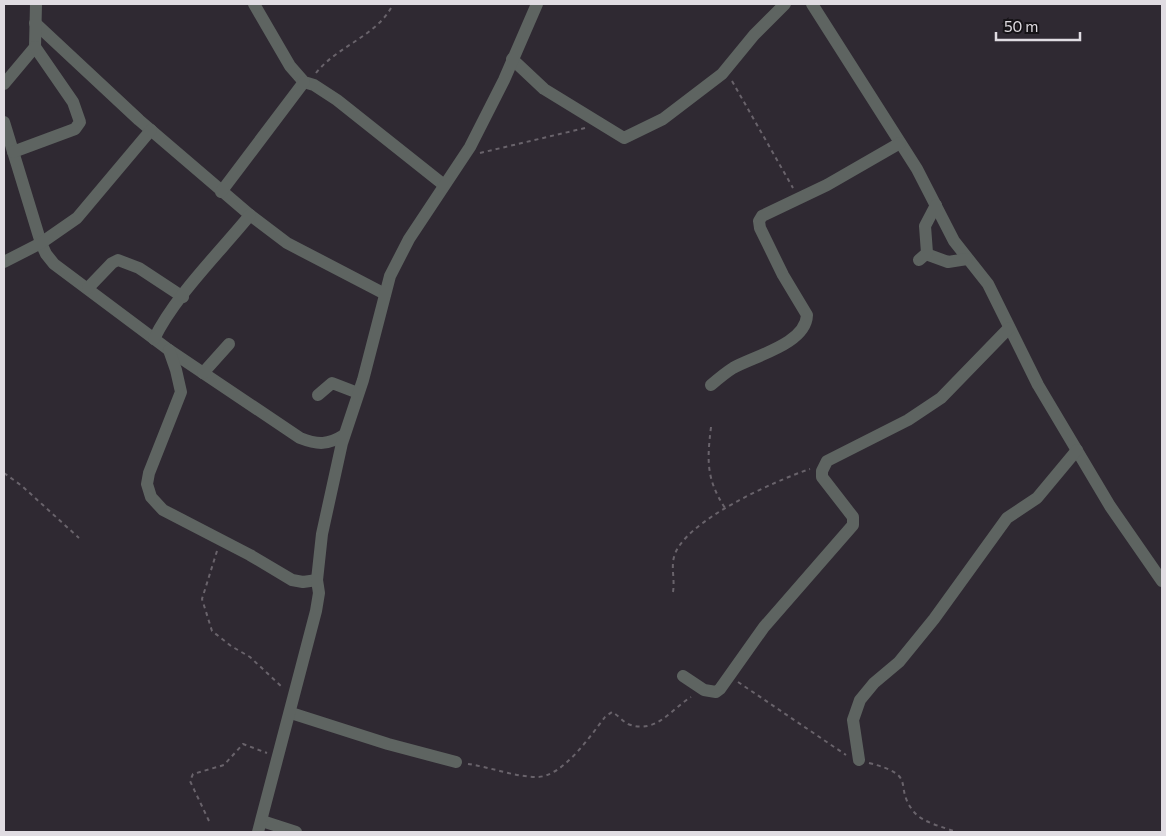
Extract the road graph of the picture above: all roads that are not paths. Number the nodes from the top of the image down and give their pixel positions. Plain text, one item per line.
1 (36, 4) edge
2 (254, 4) edge
3 (537, 4) edge
4 (785, 4) edge
5 (812, 4) edge
6 (35, 23) junction
7 (35, 47) junction
8 (512, 59) junction
9 (306, 82) junction
10 (4, 84) edge
11 (4, 122) edge
12 (151, 130) junction
13 (900, 143) junction
14 (13, 152) junction
15 (444, 184) junction
16 (221, 192) junction
17 (936, 205) junction
18 (250, 215) junction
19 (41, 242) junction
20 (967, 259) junction
21 (4, 262) edge
22 (88, 288) junction
23 (385, 294) junction
24 (183, 297) junction
25 (1009, 328) junction
26 (154, 339) junction
27 (230, 344) dead end
28 (169, 350) junction
29 (202, 373) junction
30 (711, 384) dead end
31 (358, 393) junction
32 (318, 395) dead end
33 (344, 434) junction
34 (1078, 450) junction
35 (317, 580) junction
36 (1162, 581) edge
37 (683, 676) dead end
38 (291, 712) junction
39 (859, 760) dead end
40 (456, 762) road end
41 (260, 826) edge
42 (296, 832) edge

1 - 6 street
2 - 9 street
3 - 8 street
4 - 8 street
5 - 13 street
6 - 7 street
6 - 12 street
7 - 10 street
7 - 14 street
8 - 15 street
9 - 15 street
9 - 16 street
11 - 14 street
12 - 16 street
12 - 19 street
13 - 17 street
13 - 30 street
14 - 19 street
15 - 23 street
16 - 18 street
17 - 20 street
17 - 20 street
18 - 23 street
18 - 24 street
19 - 21 street
19 - 22 street
20 - 25 street
22 - 24 street
22 - 26 street
23 - 31 street
24 - 26 street
25 - 34 street
25 - 37 street
26 - 28 street
27 - 29 street
28 - 29 street
28 - 35 street
29 - 33 street
31 - 32 street
31 - 33 street
33 - 35 street
34 - 36 street
34 - 39 street
35 - 38 street
38 - 40 street
38 - 41 street
41 - 42 street

